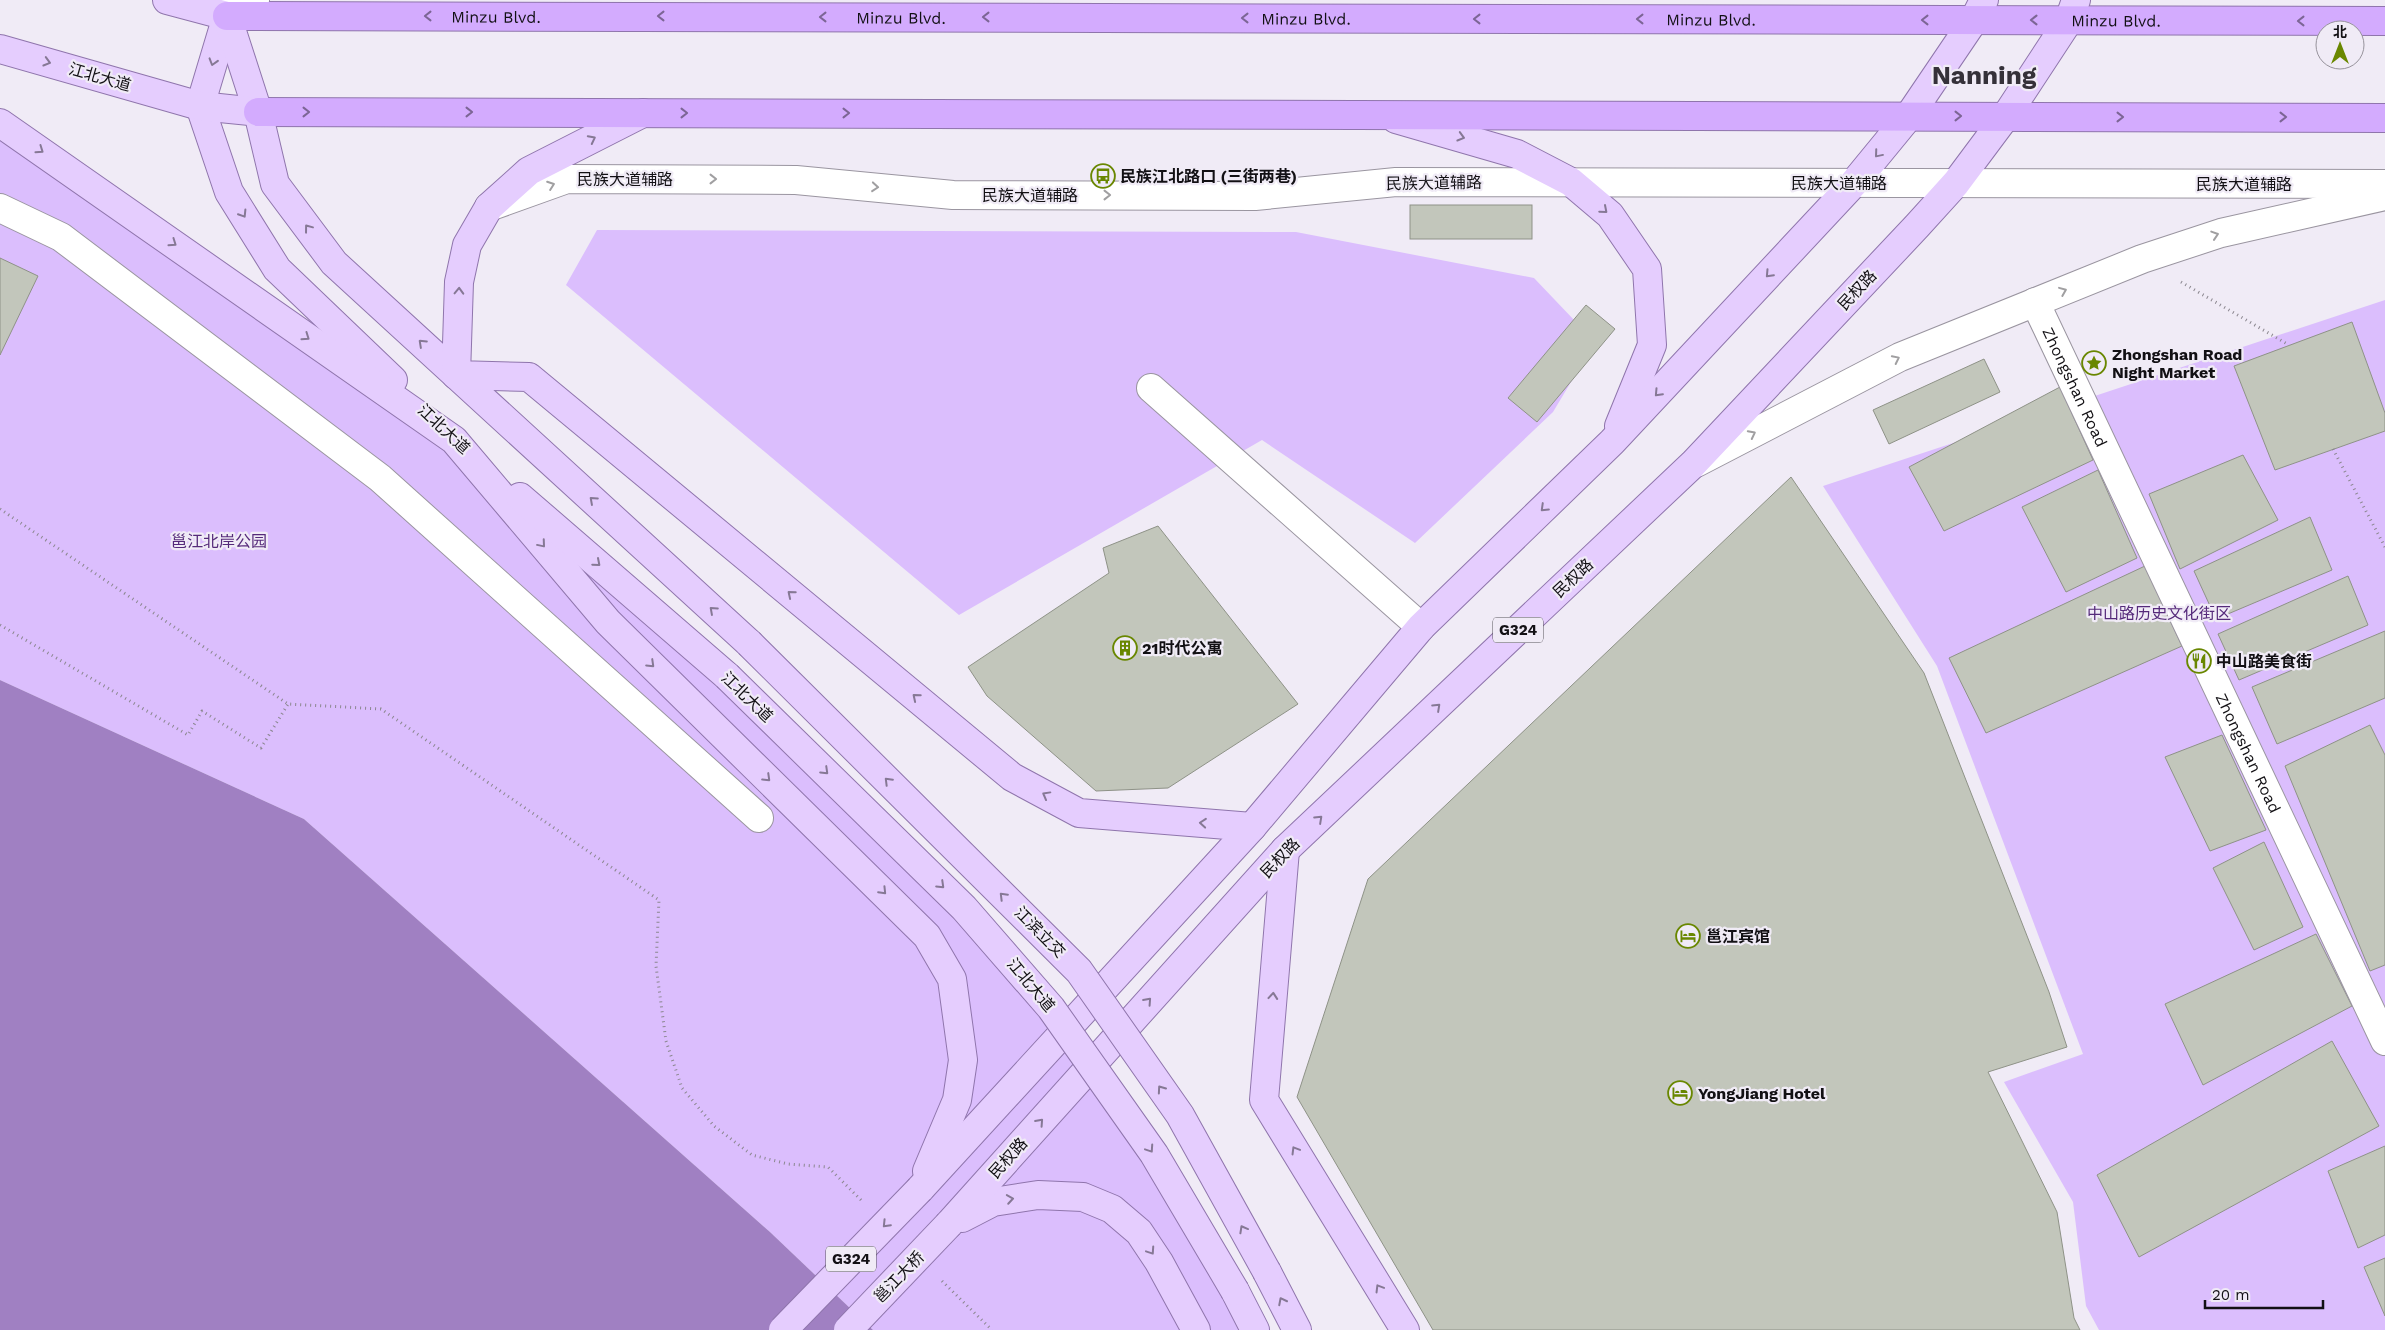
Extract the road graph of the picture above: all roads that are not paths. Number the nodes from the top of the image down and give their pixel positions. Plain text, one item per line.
1 (167, 0) edge
2 (255, 0) edge
3 (1012, 0) edge
4 (226, 8) edge
5 (1979, 10) edge
6 (2072, 10) edge
7 (1070, 18) junction
8 (2385, 21) edge
9 (0, 49) edge
10 (200, 106) junction
11 (258, 112) junction
12 (643, 113) junction
13 (1380, 114) junction
14 (1909, 116) junction
15 (2006, 116) junction
16 (2385, 118) edge
17 (0, 122) edge
18 (1571, 182) junction
19 (1854, 183) junction
20 (1956, 183) junction
21 (2385, 184) edge
22 (2385, 196) edge
23 (489, 207) junction
24 (0, 208) edge
25 (2035, 302) junction
26 (456, 375) junction
27 (1151, 388) dead end
28 (454, 440) junction
29 (1612, 442) junction
30 (1693, 464) junction
31 (1421, 627) junction
32 (759, 818) dead end
33 (1252, 828) junction
34 (1285, 850) junction
35 (2385, 1041) edge
36 (920, 1189) junction
37 (949, 1224) junction
38 (783, 1330) edge
39 (848, 1330) edge
40 (1196, 1330) edge
41 (1255, 1330) edge
42 (1297, 1330) edge
43 (1404, 1330) edge

1 - 4 main road
2 - 4 street
3 - 7 highway
7 -> 4 highway, Minzu Blvd.
4 -> 10 main road
4 - 11 main road
6 -> 5 highway, Minzu Blvd.
5 -> 7 highway, Minzu Blvd.
5 - 14 main road, G324
8 -> 6 highway, Minzu Blvd.
6 - 15 main road, 民权路 / G324
9 -> 10 main road, 江北大道
10 - 11 main road, 江北大道
10 -> 28 main road, 江北大道
11 -> 12 highway
26 -> 11 main road
12 -> 13 highway
23 -> 12 main road
13 - 14 highway
13 -> 18 main road
14 -> 15 highway
14 -> 19 main road, G324
15 -> 16 highway
15 - 20 main road, 民权路 / G324
17 -> 28 main road
18 - 19 street, 民族大道辅路
23 -> 18 street, 民族大道辅路
18 -> 29 main road
19 - 20 street, 民族大道辅路
19 -> 29 main road, G324
20 - 21 street, 民族大道辅路
20 - 30 main road, 民权路 / G324
25 -> 22 street
26 -> 23 main road
24 - 32 street
30 -> 25 street
25 - 35 street, Zhongshan Road
33 -> 26 main road
42 -> 26 main road, 江滨立交, bridge
27 - 31 street
28 -> 36 main road
28 -> 41 main road, 江北大道, bridge
29 -> 31 main road, G324
34 -> 30 main road, 民权路 / G324
31 - 33 main road, G324
33 - 36 main road, G324
37 -> 34 main road, 民权路 / G324
43 -> 34 main road
36 -> 38 main road, G324, bridge
37 - 39 main road, 邕江大桥 / G324, bridge
37 -> 40 main road

